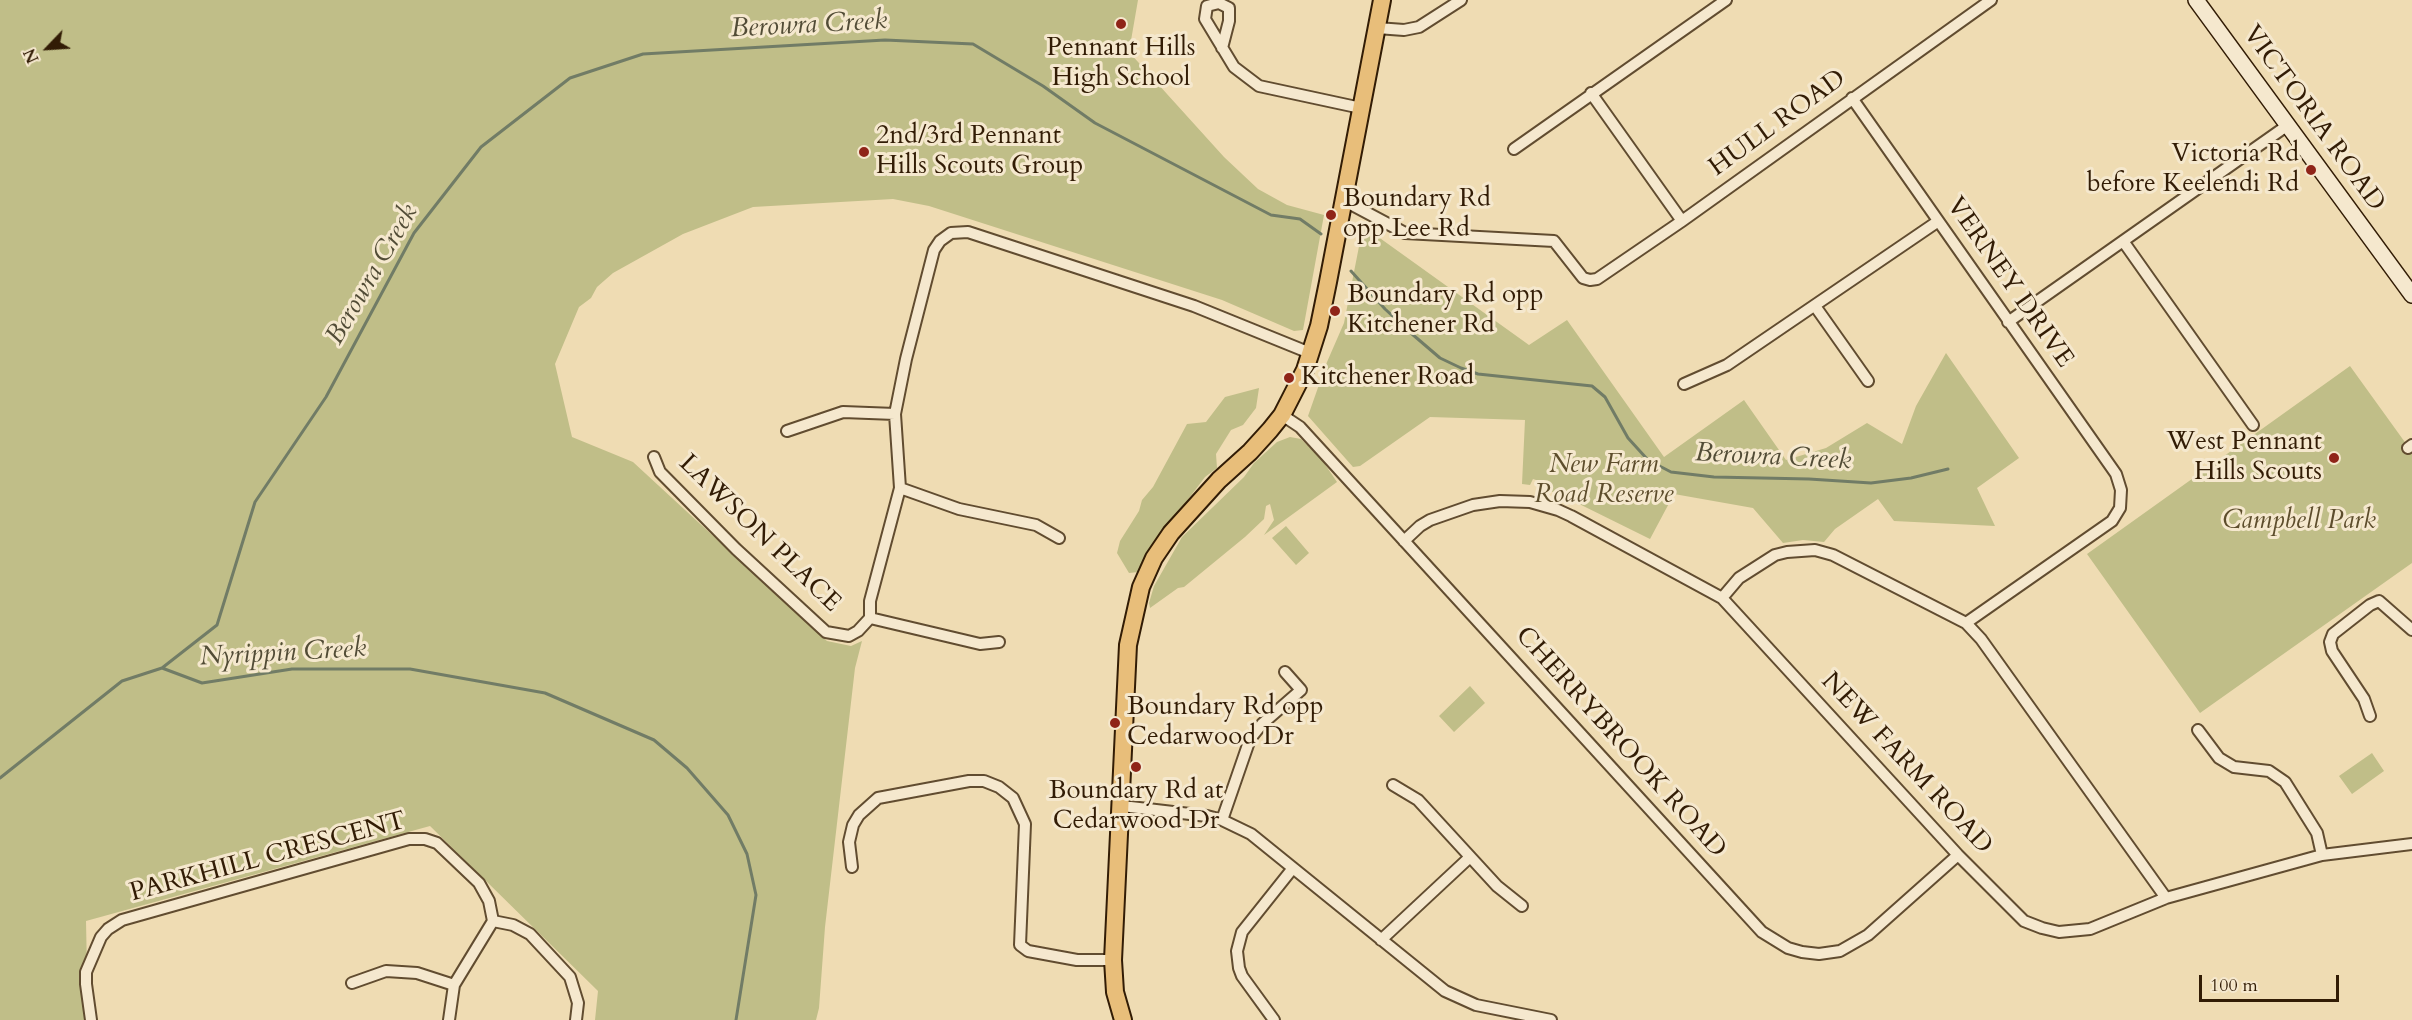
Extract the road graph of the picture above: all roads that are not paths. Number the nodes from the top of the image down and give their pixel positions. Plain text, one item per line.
1 (1382, 0) edge
2 (1461, 0) edge
3 (1726, 0) edge
4 (1992, 0) edge
5 (2196, 0) edge
6 (1377, 28) junction
7 (1222, 48) dead end
8 (1591, 93) junction
9 (1852, 98) junction
10 (1361, 108) junction
11 (2288, 125) junction
12 (1514, 149) dead end
13 (1343, 200) junction
14 (1682, 220) junction
15 (1937, 222) junction
16 (2123, 241) junction
17 (2412, 295) edge
18 (1815, 306) junction
19 (2008, 322) junction
20 (1310, 353) junction
21 (1868, 381) dead end
22 (1684, 384) dead end
23 (895, 414) junction
24 (1282, 415) junction
25 (2253, 425) dead end
26 (787, 431) dead end
27 (654, 457) dead end
28 (900, 488) junction
29 (1059, 538) dead end
30 (1404, 541) junction
31 (1722, 598) junction
32 (870, 618) junction
33 (1966, 623) junction
34 (2412, 630) edge
35 (999, 642) dead end
36 (1286, 672) dead end
37 (2370, 716) dead end
38 (2198, 730) dead end
39 (1393, 784) dead end
40 (1122, 806) junction
41 (1222, 819) junction
42 (2412, 844) edge
43 (1958, 855) junction
44 (2322, 855) junction
45 (1470, 857) junction
46 (852, 867) dead end
47 (1293, 868) junction
48 (2166, 898) junction
49 (1522, 906) dead end
50 (493, 921) junction
51 (1381, 940) junction
52 (1113, 960) junction
53 (352, 983) dead end
54 (454, 985) junction
55 (1529, 1018) edge
56 (92, 1020) edge
57 (449, 1020) edge
58 (576, 1020) edge
59 (1123, 1020) edge
60 (1274, 1020) edge
61 (1551, 1020) edge

1 - 6 main road
2 - 6 street
3 - 8 street
4 - 9 street, HULL ROAD
5 - 11 street, VICTORIA ROAD
6 - 10 main road
7 - 10 street
8 - 12 street
8 - 14 street
9 - 14 street, HULL ROAD
9 - 15 street, VERNEY DRIVE
10 - 13 main road
11 - 16 street
11 - 17 street, VICTORIA ROAD
13 - 14 street, HULL ROAD
13 - 20 main road
15 - 18 street
15 - 19 street, VERNEY DRIVE
16 - 19 street
16 - 25 street
18 - 21 street
18 - 22 street
19 - 33 street, VERNEY DRIVE
20 - 23 street
20 - 24 main road
23 - 26 street
23 - 28 street
24 - 30 street, CHERRYBROOK ROAD
24 - 40 main road
27 - 32 street, LAWSON PLACE
28 - 29 street
28 - 32 street
30 - 31 street, NEW FARM ROAD
30 - 43 street, CHERRYBROOK ROAD
31 - 33 street
31 - 43 street, NEW FARM ROAD
32 - 35 street
33 - 48 street
34 - 37 street
36 - 41 street
38 - 44 street
39 - 45 street
40 - 41 street
40 - 52 main road
41 - 47 street
42 - 44 street, NEW FARM ROAD
43 - 48 street, NEW FARM ROAD
44 - 48 street, NEW FARM ROAD
45 - 49 street
45 - 51 street
46 - 52 street
47 - 51 street
47 - 60 street
50 - 54 street
50 - 56 street, PARKHILL CRESCENT
50 - 58 street
51 - 55 street
52 - 59 main road
53 - 54 street
54 - 57 street
55 - 61 street

